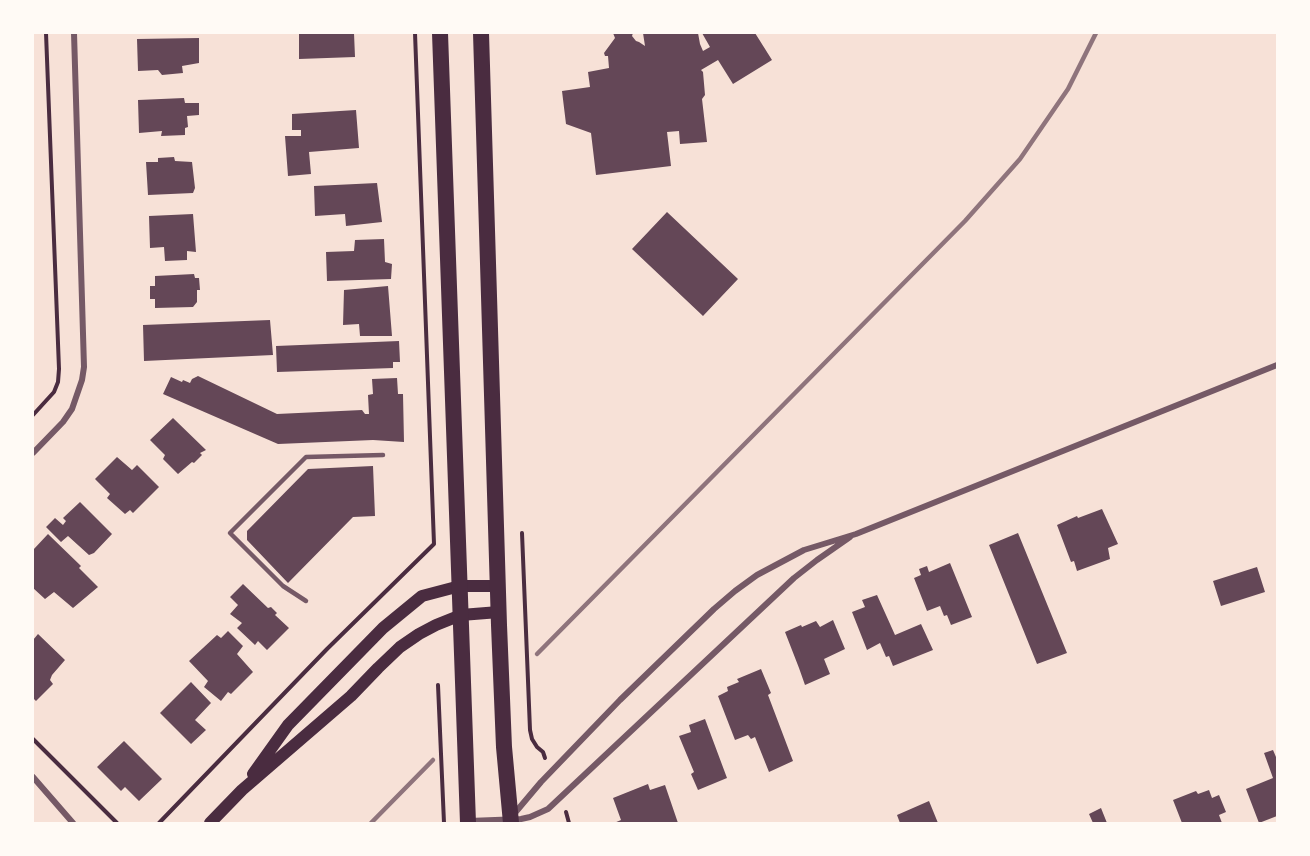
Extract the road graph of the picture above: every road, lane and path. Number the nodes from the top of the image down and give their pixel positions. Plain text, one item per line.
1 (46, 33) edge
2 (74, 33) edge
3 (415, 33) edge
4 (440, 33) edge
5 (447, 33) edge
6 (481, 33) edge
7 (441, 57) junction
8 (1277, 365) edge
9 (33, 414) edge
10 (33, 453) edge
11 (383, 454) dead end
12 (522, 533) dead end
13 (856, 534) junction
14 (460, 586) junction
15 (498, 586) junction
16 (306, 601) dead end
17 (461, 615) junction
18 (499, 618) junction
19 (438, 685) dead end
20 (530, 719) dead end
21 (33, 739) edge
22 (33, 777) edge
23 (242, 790) junction
24 (511, 821) edge
25 (468, 822) edge
26 (73, 823) edge
27 (117, 823) edge
28 (159, 823) edge
29 (210, 823) edge
30 (444, 823) edge

1 - 9 path
2 - 10 street
3 - 28 path
4 - 7 highway
5 - 7 lane
6 - 15 highway
7 - 14 highway
8 - 13 street
11 - 16 lane
12 - 20 path
13 - 24 street
13 - 24 street
14 - 15 main road
14 - 17 highway
14 - 23 main road
15 - 18 highway
17 - 18 main road
17 - 23 main road
17 - 25 highway
18 - 24 highway
19 - 30 path
21 - 27 path
22 - 26 street
23 - 29 main road
24 - 25 street

